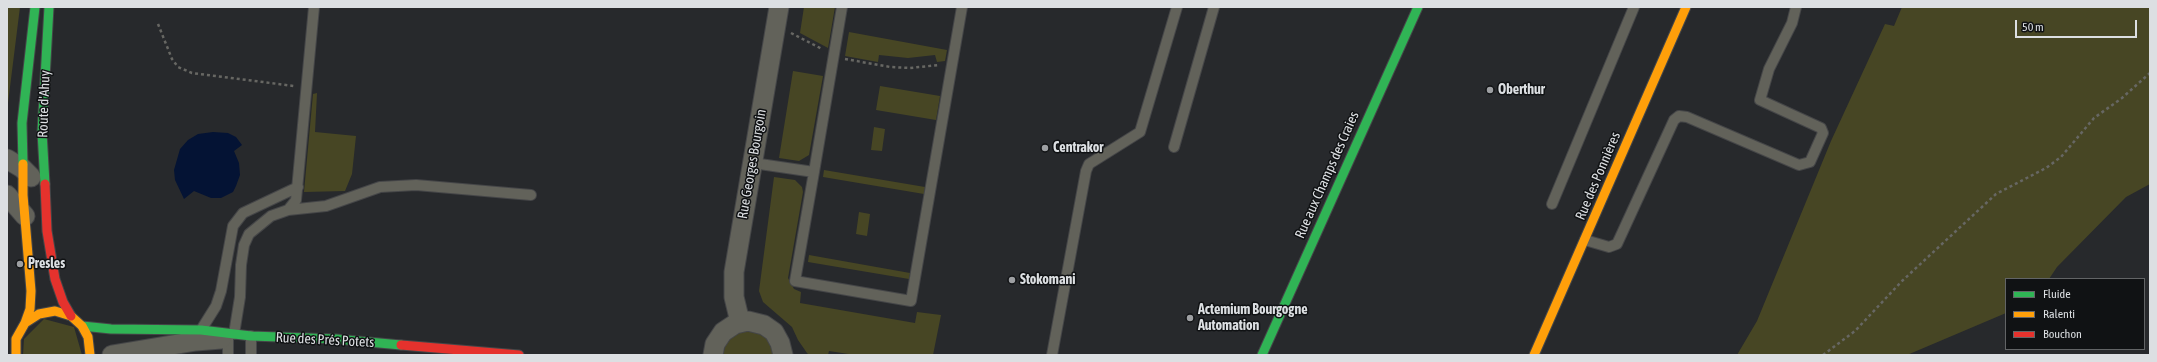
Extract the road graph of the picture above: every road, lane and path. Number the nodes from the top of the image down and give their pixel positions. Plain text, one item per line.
1 (35, 7) edge
2 (49, 7) edge
3 (314, 7) edge
4 (779, 7) edge
5 (842, 7) edge
6 (962, 7) edge
7 (1177, 7) edge
8 (1214, 7) edge
9 (1418, 7) edge
10 (1634, 7) edge
11 (1686, 7) edge
12 (1796, 7) edge
13 (158, 24) dead end
14 (776, 28) junction
15 (834, 54) junction
16 (952, 63) junction
17 (2150, 73) edge
18 (307, 87) junction
19 (1174, 147) dead end
20 (753, 163) junction
21 (15, 164) edge
22 (814, 172) junction
23 (298, 187) junction
24 (7, 195) edge
25 (531, 195) dead end
26 (45, 200) junction
27 (1552, 204) dead end
28 (288, 210) junction
29 (25, 216) junction
30 (1585, 240) junction
31 (71, 316) junction
32 (740, 322) junction
33 (82, 326) junction
34 (201, 330) junction
35 (16, 339) edge
36 (235, 341) edge
37 (422, 350) edge
38 (90, 355) edge
39 (112, 355) edge
40 (251, 355) edge
41 (519, 355) edge
42 (712, 355) edge
43 (783, 355) edge
44 (1052, 355) edge
45 (1262, 355) edge
46 (1534, 355) edge
47 (1823, 355) edge

1 - 21 street, Route d'Ahuy
2 - 26 street, Route d'Ahuy
3 - 18 lane
4 - 14 street, Rue Georges Bourgoin
5 - 15 lane
6 - 16 lane
7 - 44 lane
8 - 19 lane
9 - 45 street, Rue aux Champs des Craies
10 - 27 lane
11 - 30 street, Rue des Ponnières
12 - 30 lane
13 - 18 path
14 - 15 path
14 - 20 street, Rue Georges Bourgoin
15 - 16 path
15 - 22 lane
16 - 22 lane
17 - 47 path
18 - 23 lane
20 - 22 lane
20 - 32 street, Rue Georges Bourgoin
21 - 26 street, Route d'Ahuy
21 - 29 street, Route d'Ahuy
23 - 28 lane
23 - 34 lane
24 - 29 street
25 - 28 lane
26 - 31 street, Route d'Ahuy
28 - 36 lane
29 - 35 street, Route d'Ahuy
30 - 46 street, Rue des Ponnières
31 - 33 street
31 - 35 street
32 - 42 street
32 - 43 street
33 - 34 street, Rue des Prés Potets
33 - 38 street
34 - 36 street, Rue des Prés Potets
36 - 37 street, Rue des Prés Potets
36 - 39 street, Rue des Prés Potets
36 - 40 lane
37 - 41 street, Rue des Prés Potets

